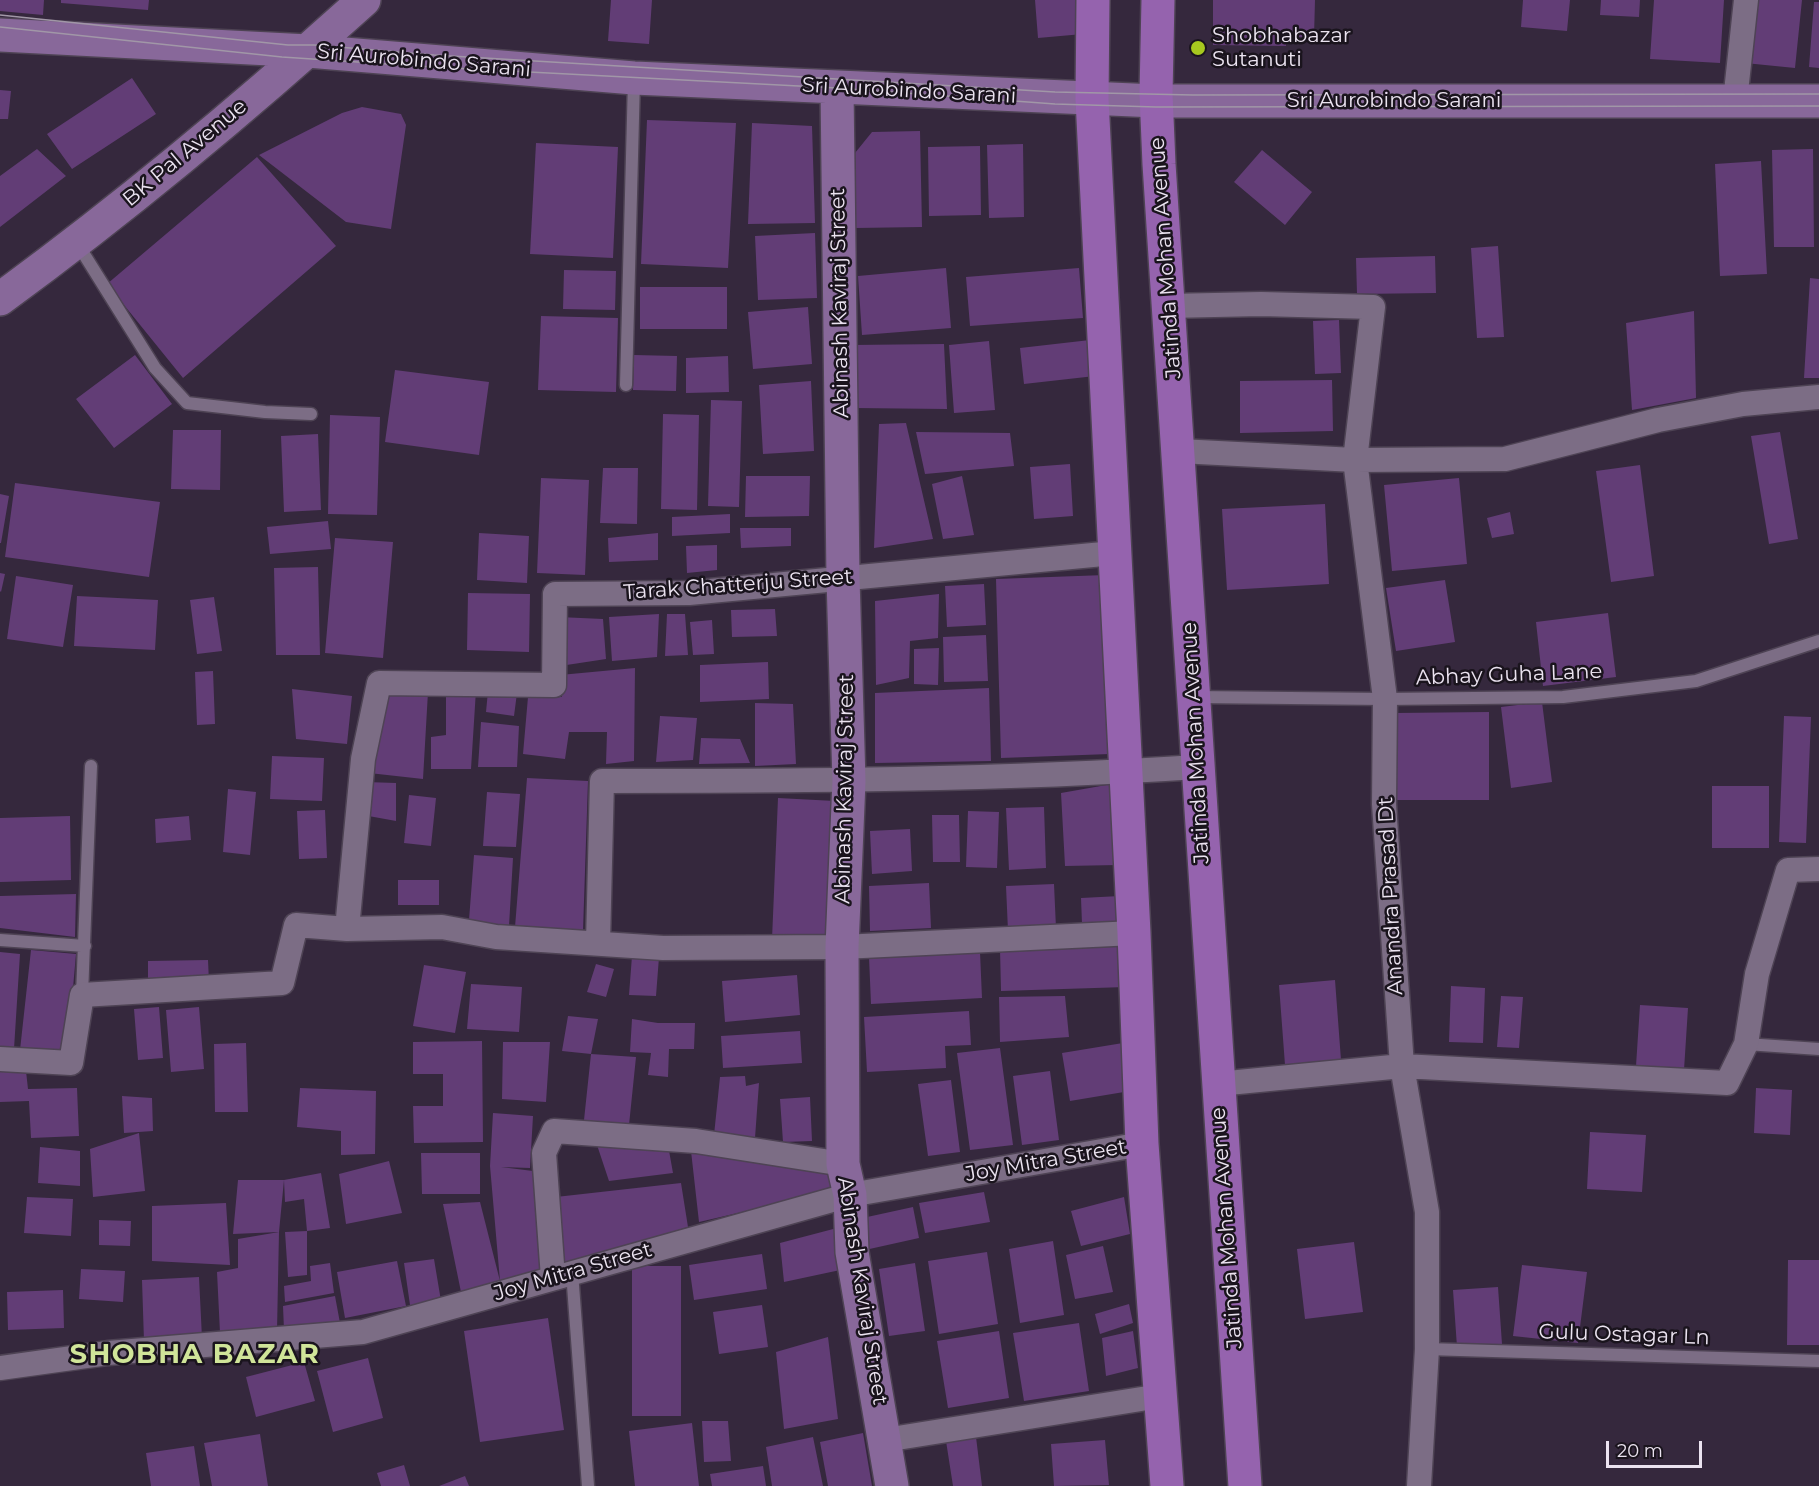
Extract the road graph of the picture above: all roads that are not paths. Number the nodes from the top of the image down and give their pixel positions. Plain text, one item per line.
1 (364, 0) edge
2 (1093, 0) edge
3 (1158, 0) edge
4 (1746, 0) edge
5 (0, 35) edge
6 (308, 51) junction
7 (634, 78) junction
8 (837, 88) junction
9 (1092, 99) junction
10 (1156, 101) junction
11 (1735, 101) junction
12 (1819, 101) edge
13 (77, 243) junction
14 (0, 299) edge
15 (1168, 306) junction
16 (626, 384) dead end
17 (1819, 397) edge
18 (311, 414) dead end
19 (1179, 451) junction
20 (1355, 460) junction
21 (1114, 554) junction
22 (843, 578) junction
23 (1819, 641) edge
24 (1193, 697) junction
25 (1385, 699) junction
26 (91, 766) dead end
27 (1197, 766) junction
28 (1126, 771) junction
29 (849, 781) junction
30 (1819, 869) edge
31 (347, 929) junction
32 (1134, 933) junction
33 (0, 940) edge
34 (598, 943) junction
35 (85, 946) junction
36 (842, 947) junction
37 (82, 994) junction
38 (1746, 1044) junction
39 (1819, 1049) edge
40 (0, 1059) edge
41 (1402, 1066) junction
42 (1218, 1084) junction
43 (1142, 1144) junction
44 (846, 1179) junction
45 (562, 1275) junction
46 (1427, 1349) junction
47 (1819, 1361) edge
48 (0, 1368) edge
49 (1160, 1396) junction
50 (885, 1440) junction
51 (588, 1486) edge
52 (892, 1486) edge
53 (1167, 1486) edge
54 (1245, 1486) edge
55 (1419, 1486) edge

1 - 6 main road, BK Pal Avenue
2 - 9 main road
3 - 10 main road, Jatinda Mohan Avenue
4 - 11 street
5 - 6 main road, Sri Aurobindo Sarani
6 - 7 main road, Sri Aurobindo Sarani
6 - 13 main road, BK Pal Avenue
7 - 8 main road, Sri Aurobindo Sarani
7 - 16 lane
8 - 9 main road, Sri Aurobindo Sarani
8 - 22 main road, Abinash Kaviraj Street
9 - 10 main road, Sri Aurobindo Sarani
9 - 21 main road
10 - 11 main road, Sri Aurobindo Sarani
10 - 15 main road, Jatinda Mohan Avenue
11 - 12 main road, Sri Aurobindo Sarani
13 - 14 main road, BK Pal Avenue
13 - 18 lane
15 - 19 main road, Jatinda Mohan Avenue
15 - 20 street, Anandra Prasad Dt
17 - 20 street
19 - 20 street
19 - 24 main road, Jatinda Mohan Avenue
20 - 25 street, Anandra Prasad Dt
21 - 22 street, Tarak Chatterju Street
21 - 28 main road
22 - 29 main road, Abinash Kaviraj Street
22 - 31 street, Tarak Chatterju Street
23 - 25 lane, Abhay Guha Lane
24 - 25 lane, Abhay Guha Lane
24 - 27 main road, Jatinda Mohan Avenue
25 - 41 street, Anandra Prasad Dt
26 - 35 lane
27 - 28 street
27 - 42 main road, Jatinda Mohan Avenue
28 - 29 street
28 - 32 main road
29 - 34 street
29 - 36 main road, Abinash Kaviraj Street
30 - 38 street
31 - 34 street
31 - 37 street
32 - 36 street
32 - 43 main road
33 - 35 lane
34 - 36 street
35 - 37 lane
36 - 44 main road, Abinash Kaviraj Street
37 - 40 street
38 - 39 lane
38 - 41 street
41 - 42 street
41 - 46 street, Anandra Prasad Dt
42 - 54 main road, Jatinda Mohan Avenue
43 - 44 street, Joy Mitra Street
43 - 49 main road
44 - 45 street, Joy Mitra Street
44 - 45 street
44 - 50 main road, Abinash Kaviraj Street
45 - 48 street, Joy Mitra Street
45 - 51 lane
46 - 47 lane, Gulu Ostagar Ln
46 - 55 street, Anandra Prasad Dt
49 - 50 street
49 - 53 main road
50 - 52 main road, Abinash Kaviraj Street

